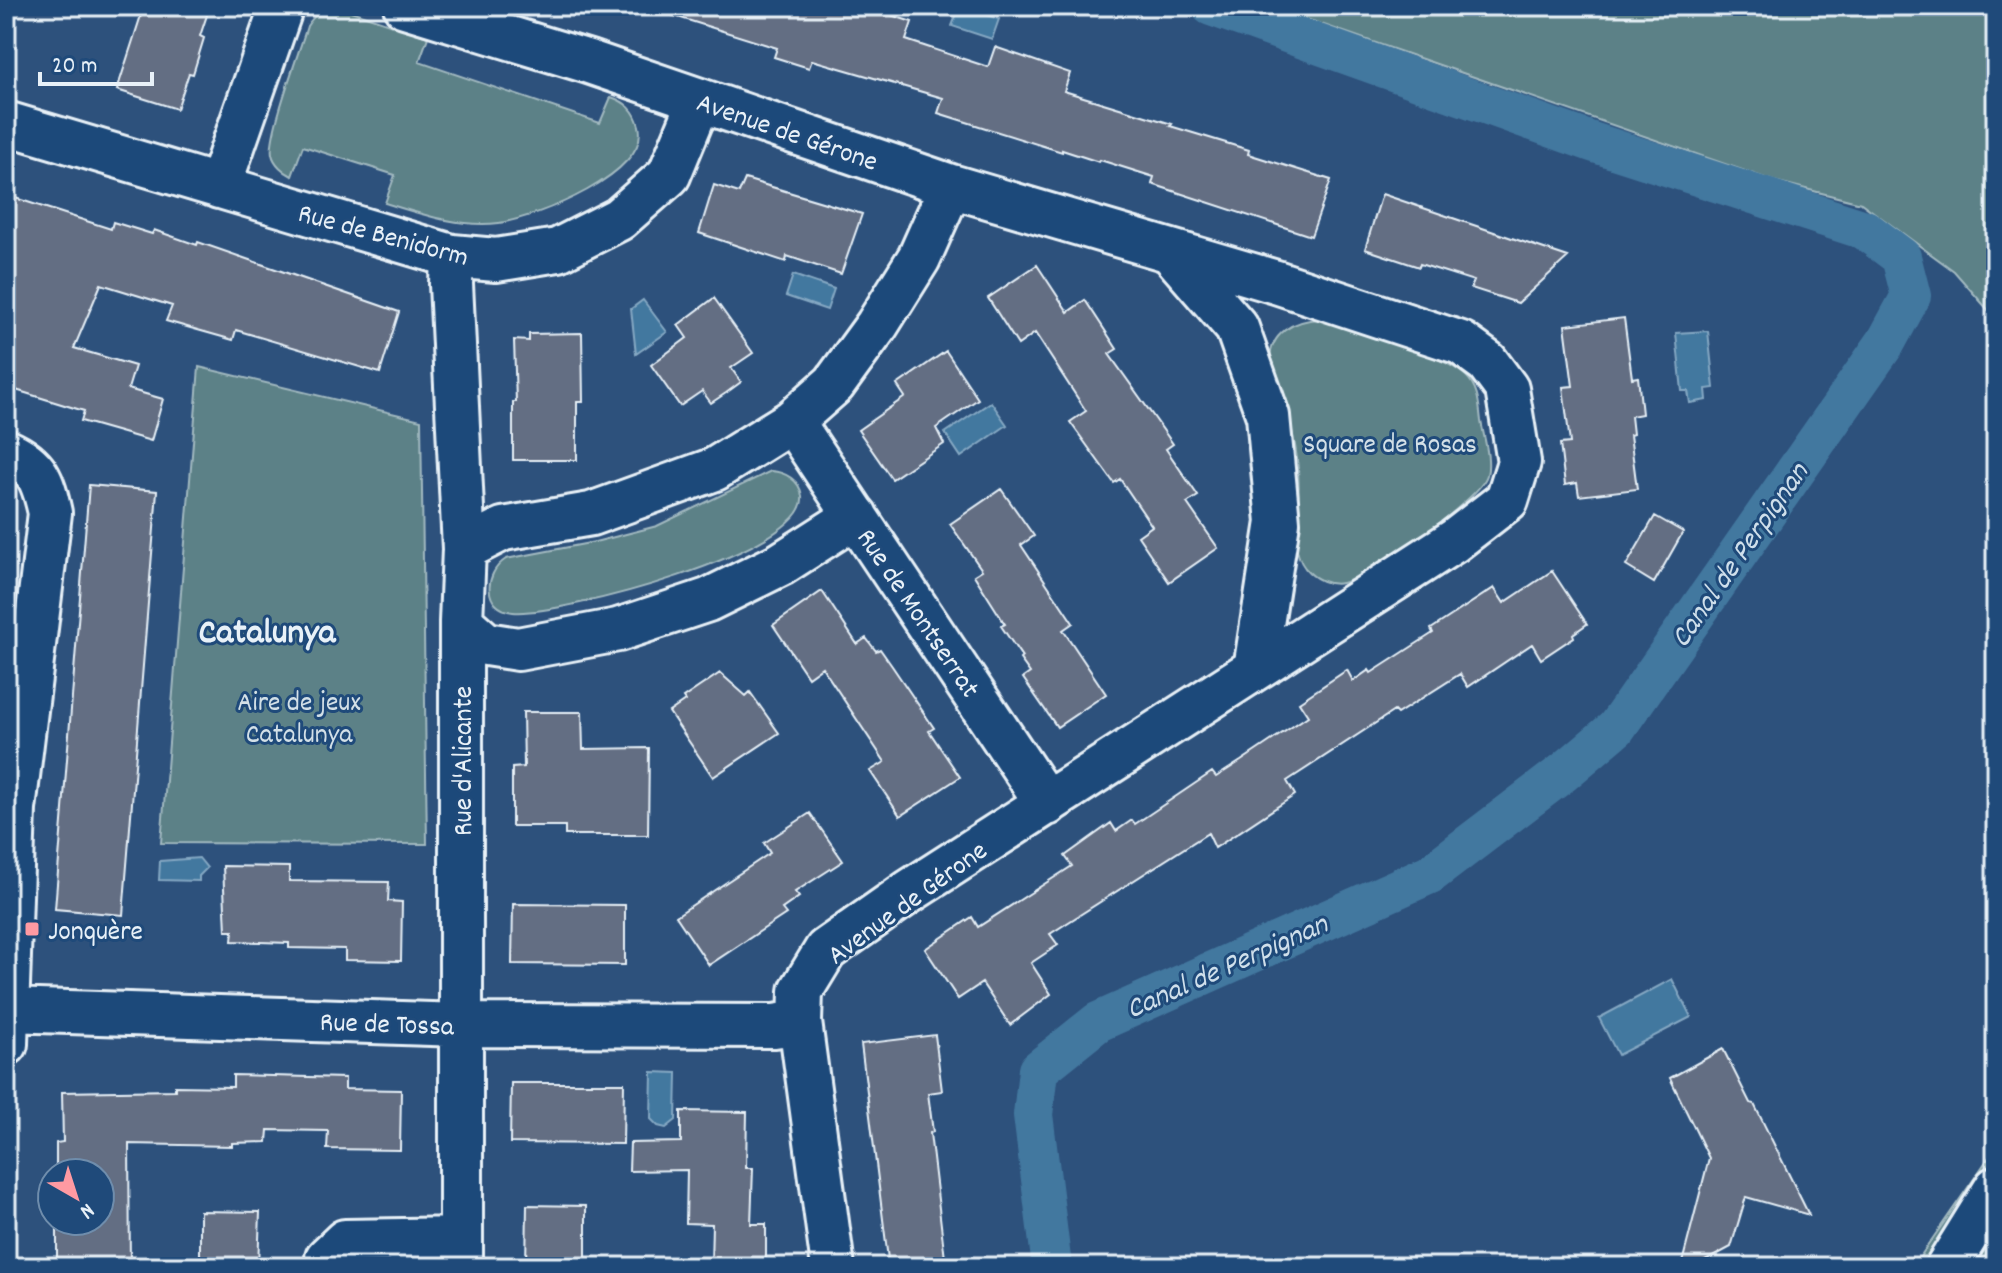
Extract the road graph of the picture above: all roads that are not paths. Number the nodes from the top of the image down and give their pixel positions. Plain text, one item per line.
1 (282, 6) edge
2 (405, 6) edge
3 (700, 100) junction
4 (6, 123) edge
5 (951, 186) junction
6 (219, 187) junction
7 (1171, 252) junction
8 (452, 256) junction
9 (792, 421) junction
10 (6, 451) edge
11 (856, 516) junction
12 (464, 549) junction
13 (461, 622) junction
14 (1255, 669) junction
15 (1047, 804) junction
16 (10, 811) edge
17 (800, 1022) junction
18 (461, 1025) junction
19 (7, 1027) edge
20 (1996, 1188) edge
21 (461, 1253) edge
22 (327, 1267) edge
23 (833, 1267) edge
24 (1947, 1267) edge

1 - 6 street
2 - 3 street, Avenue de Gérone
3 - 5 street, Avenue de Gérone
3 - 8 street, Rue de Benidorm
4 - 6 street, Rue de Benidorm
5 - 7 street, Avenue de Gérone
5 - 9 street
6 - 8 street, Rue de Benidorm
7 - 14 street
7 - 14 street, Avenue de Gérone
8 - 12 street, Rue d'Alicante
9 - 11 street, Rue de Montserrat
9 - 12 street
10 - 16 street
11 - 13 street
11 - 15 street, Rue de Montserrat
12 - 13 street, Rue d'Alicante
13 - 18 street, Rue d'Alicante
14 - 15 street, Avenue de Gérone
15 - 17 street, Avenue de Gérone
16 - 19 street
17 - 18 street, Rue de Tossa
17 - 23 street, Avenue de Gérone
18 - 19 street, Rue de Tossa
18 - 21 street, Rue d'Alicante
20 - 24 street
21 - 22 street

